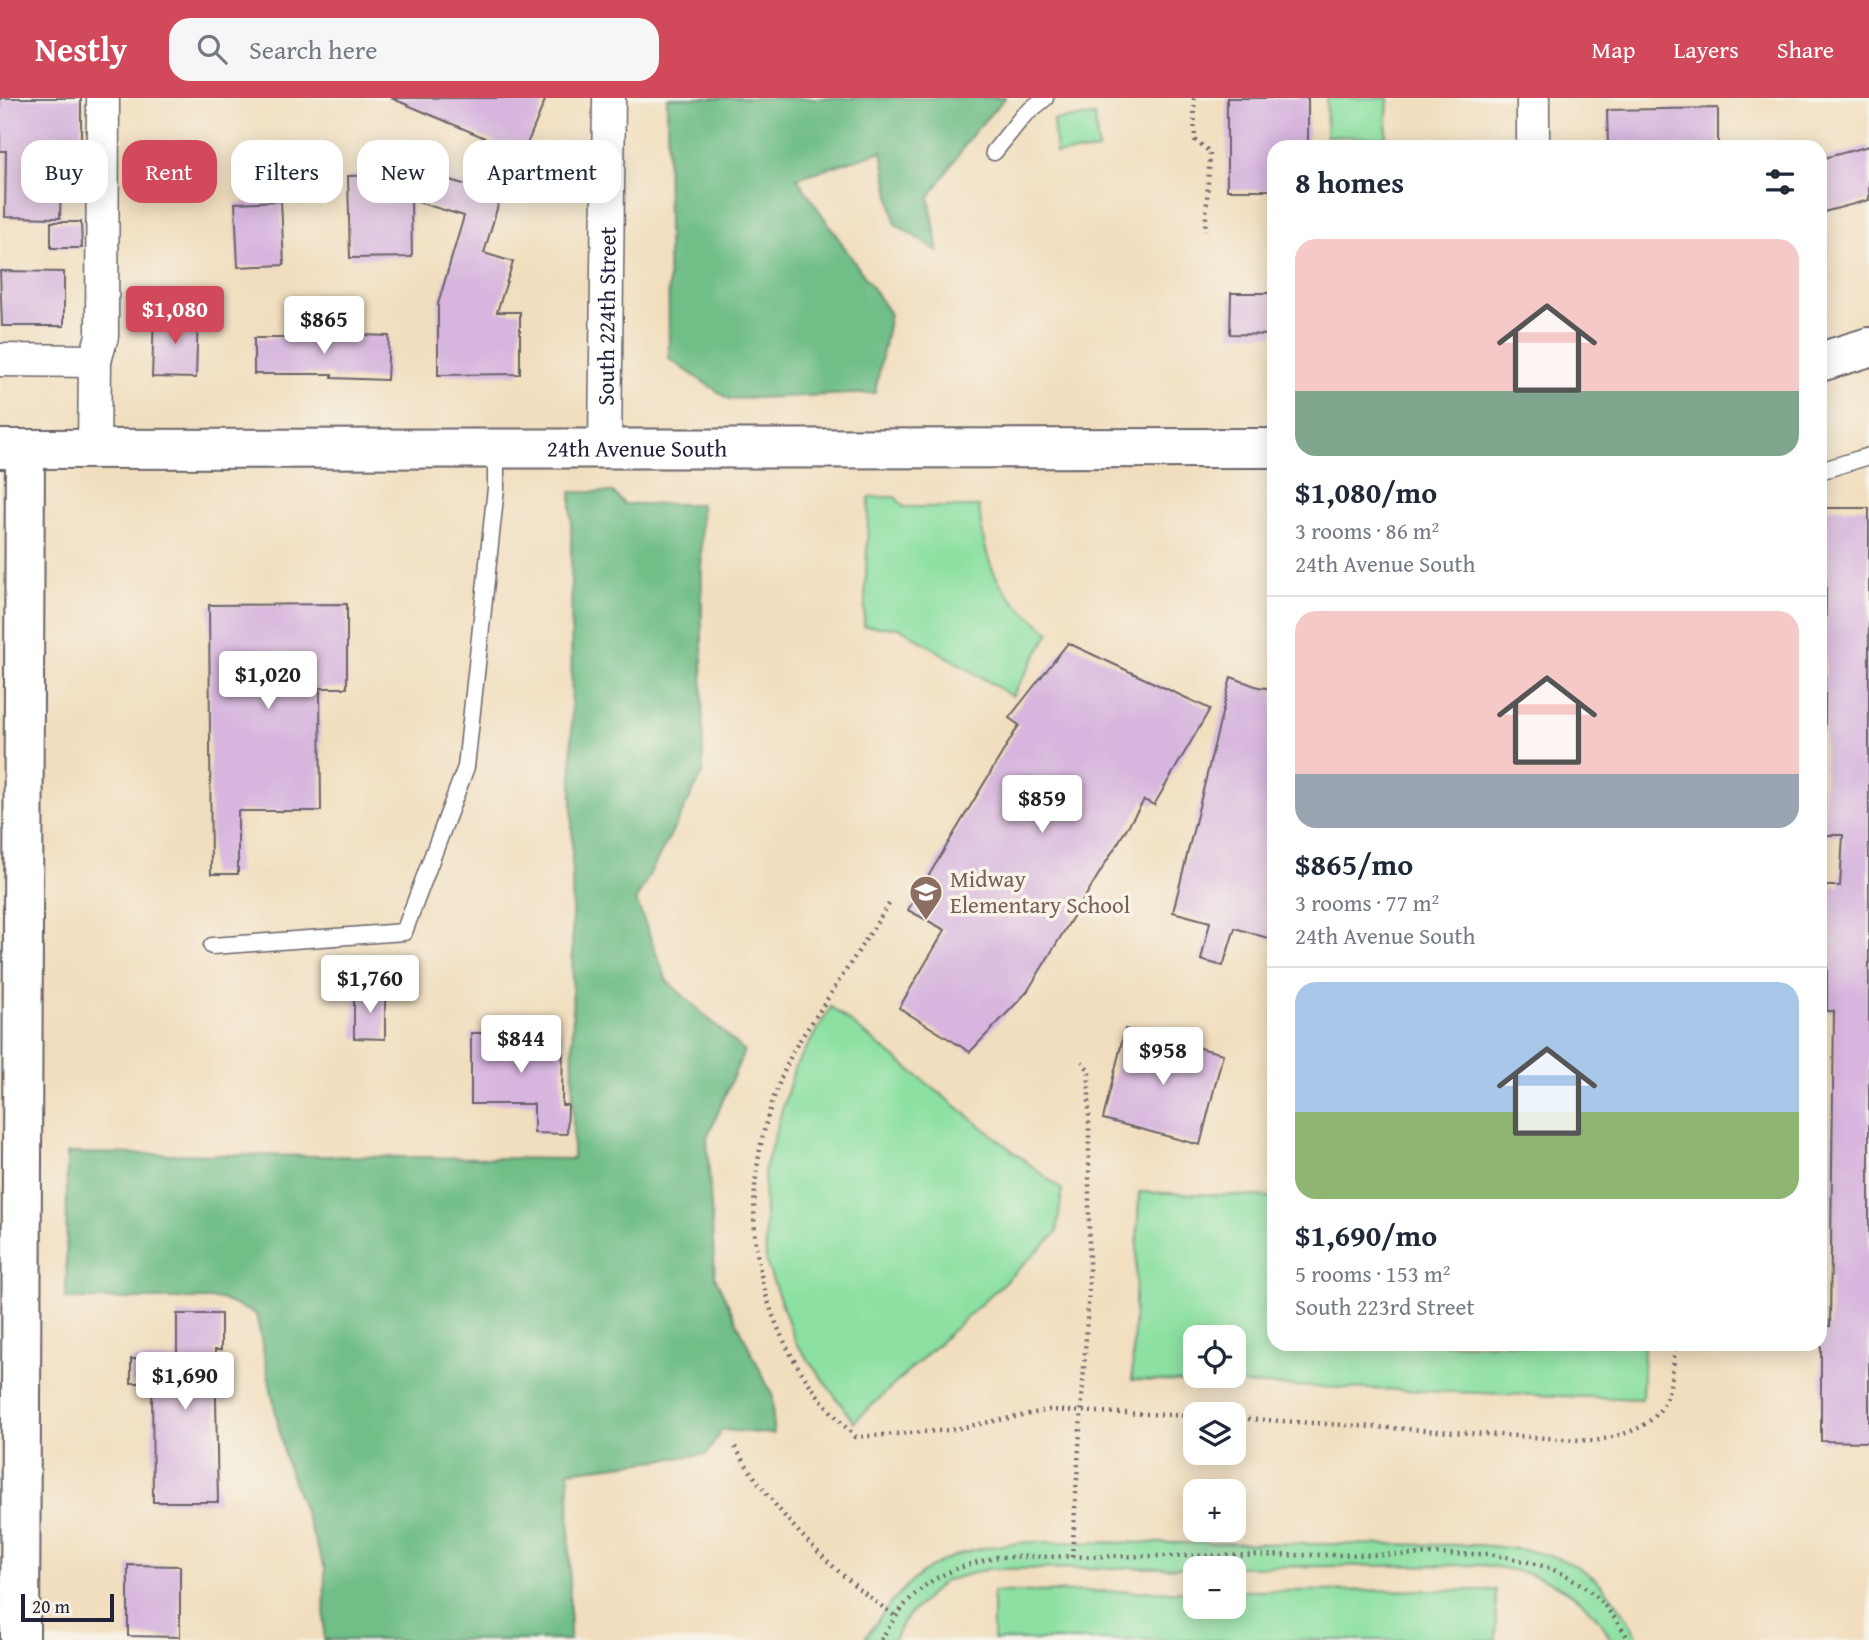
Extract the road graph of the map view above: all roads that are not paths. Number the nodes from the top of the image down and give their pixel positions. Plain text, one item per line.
1 (103, 98) edge
2 (609, 98) edge
3 (1045, 98) edge
4 (1533, 98) edge
5 (1533, 140) edge
6 (994, 152) dead end
7 (1869, 347) edge
8 (0, 360) edge
9 (1827, 360) edge
10 (95, 361) junction
11 (1267, 448) edge
12 (13, 449) edge
13 (94, 449) junction
14 (496, 449) junction
15 (605, 449) junction
16 (1869, 456) edge
17 (1827, 469) edge
18 (212, 946) dead end
19 (12, 1075) edge
20 (11, 1166) edge
21 (11, 1287) edge
22 (20, 1640) edge

1 - 10 street
2 - 15 street, South 224th Street
3 - 6 lane
4 - 5 street
7 - 9 street
8 - 10 street
10 - 13 street
11 - 15 street, 24th Avenue South
12 - 13 street, 24th Avenue South
12 - 19 street
13 - 14 street, 24th Avenue South
14 - 15 street, 24th Avenue South
14 - 18 lane
16 - 17 lane
19 - 20 street
20 - 21 street
21 - 22 street

